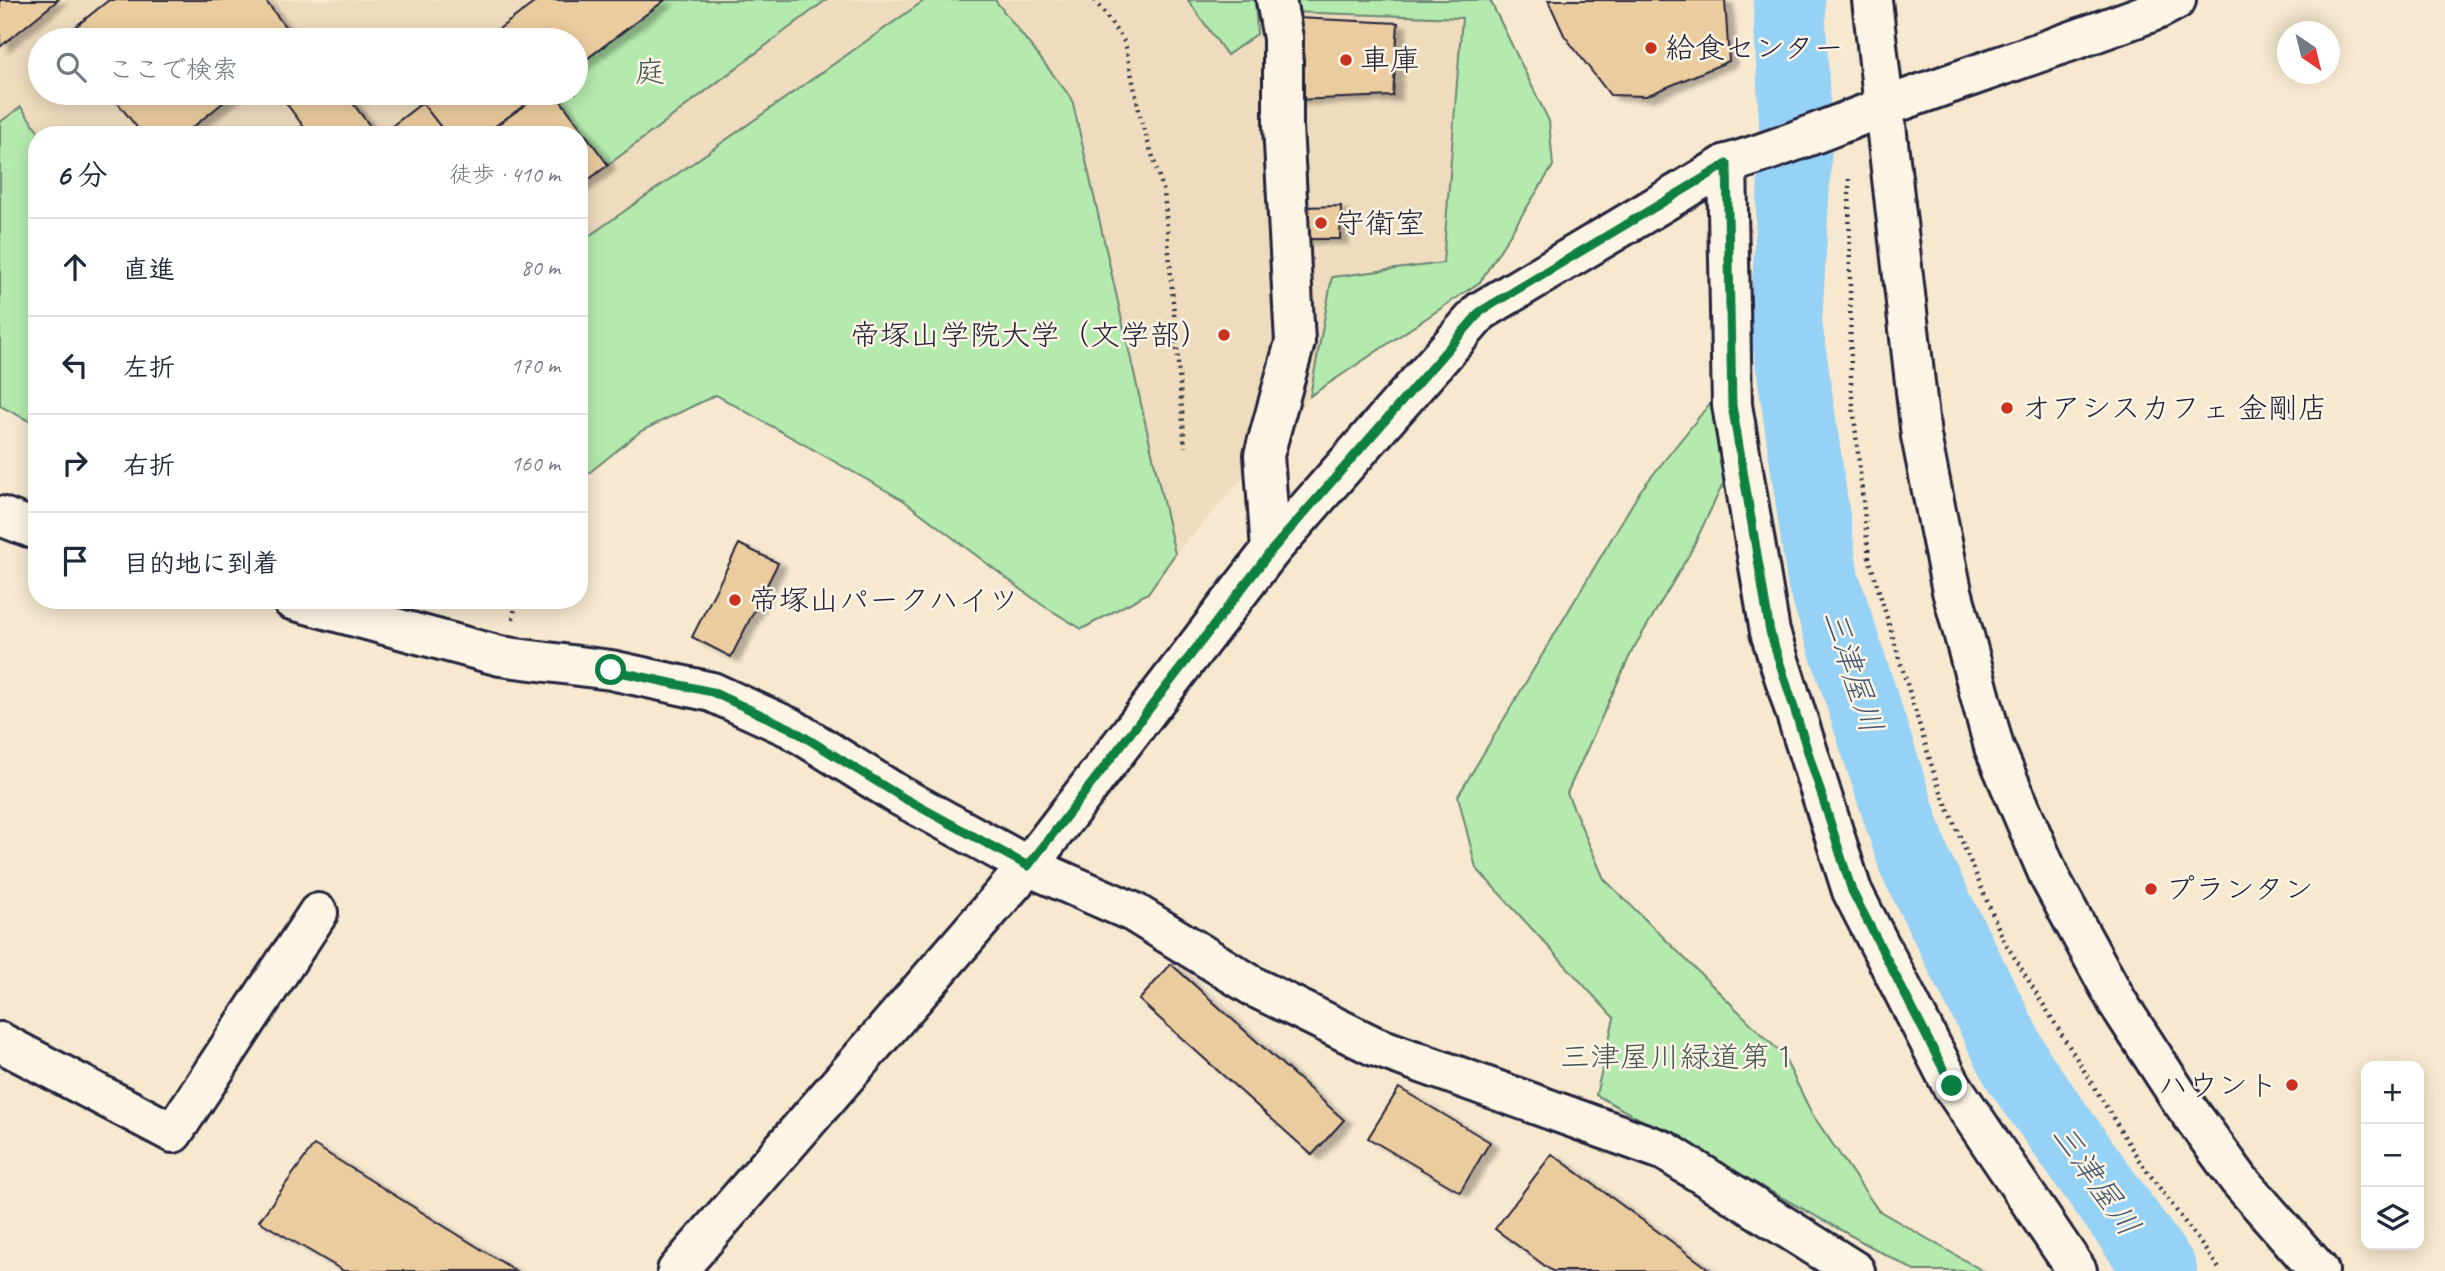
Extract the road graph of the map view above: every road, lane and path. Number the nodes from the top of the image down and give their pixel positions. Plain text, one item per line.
1 (1095, 0) edge
2 (1276, 0) edge
3 (1872, 0) edge
4 (2176, 0) edge
5 (1883, 107) junction
6 (1741, 160) junction
7 (1185, 447) dead end
8 (0, 516) edge
9 (28, 527) edge
10 (1271, 551) junction
11 (325, 609) edge
12 (1028, 866) junction
13 (318, 913) dead end
14 (0, 1042) edge
15 (677, 1271) edge
16 (1856, 1271) edge
17 (2077, 1271) edge
18 (2319, 1271) edge

1 - 7 path
2 - 10 street
3 - 5 street
4 - 5 street
5 - 6 street
5 - 18 street
6 - 10 street
6 - 17 street
8 - 9 street
10 - 12 street
11 - 12 street
12 - 15 street
12 - 16 street
13 - 14 street

